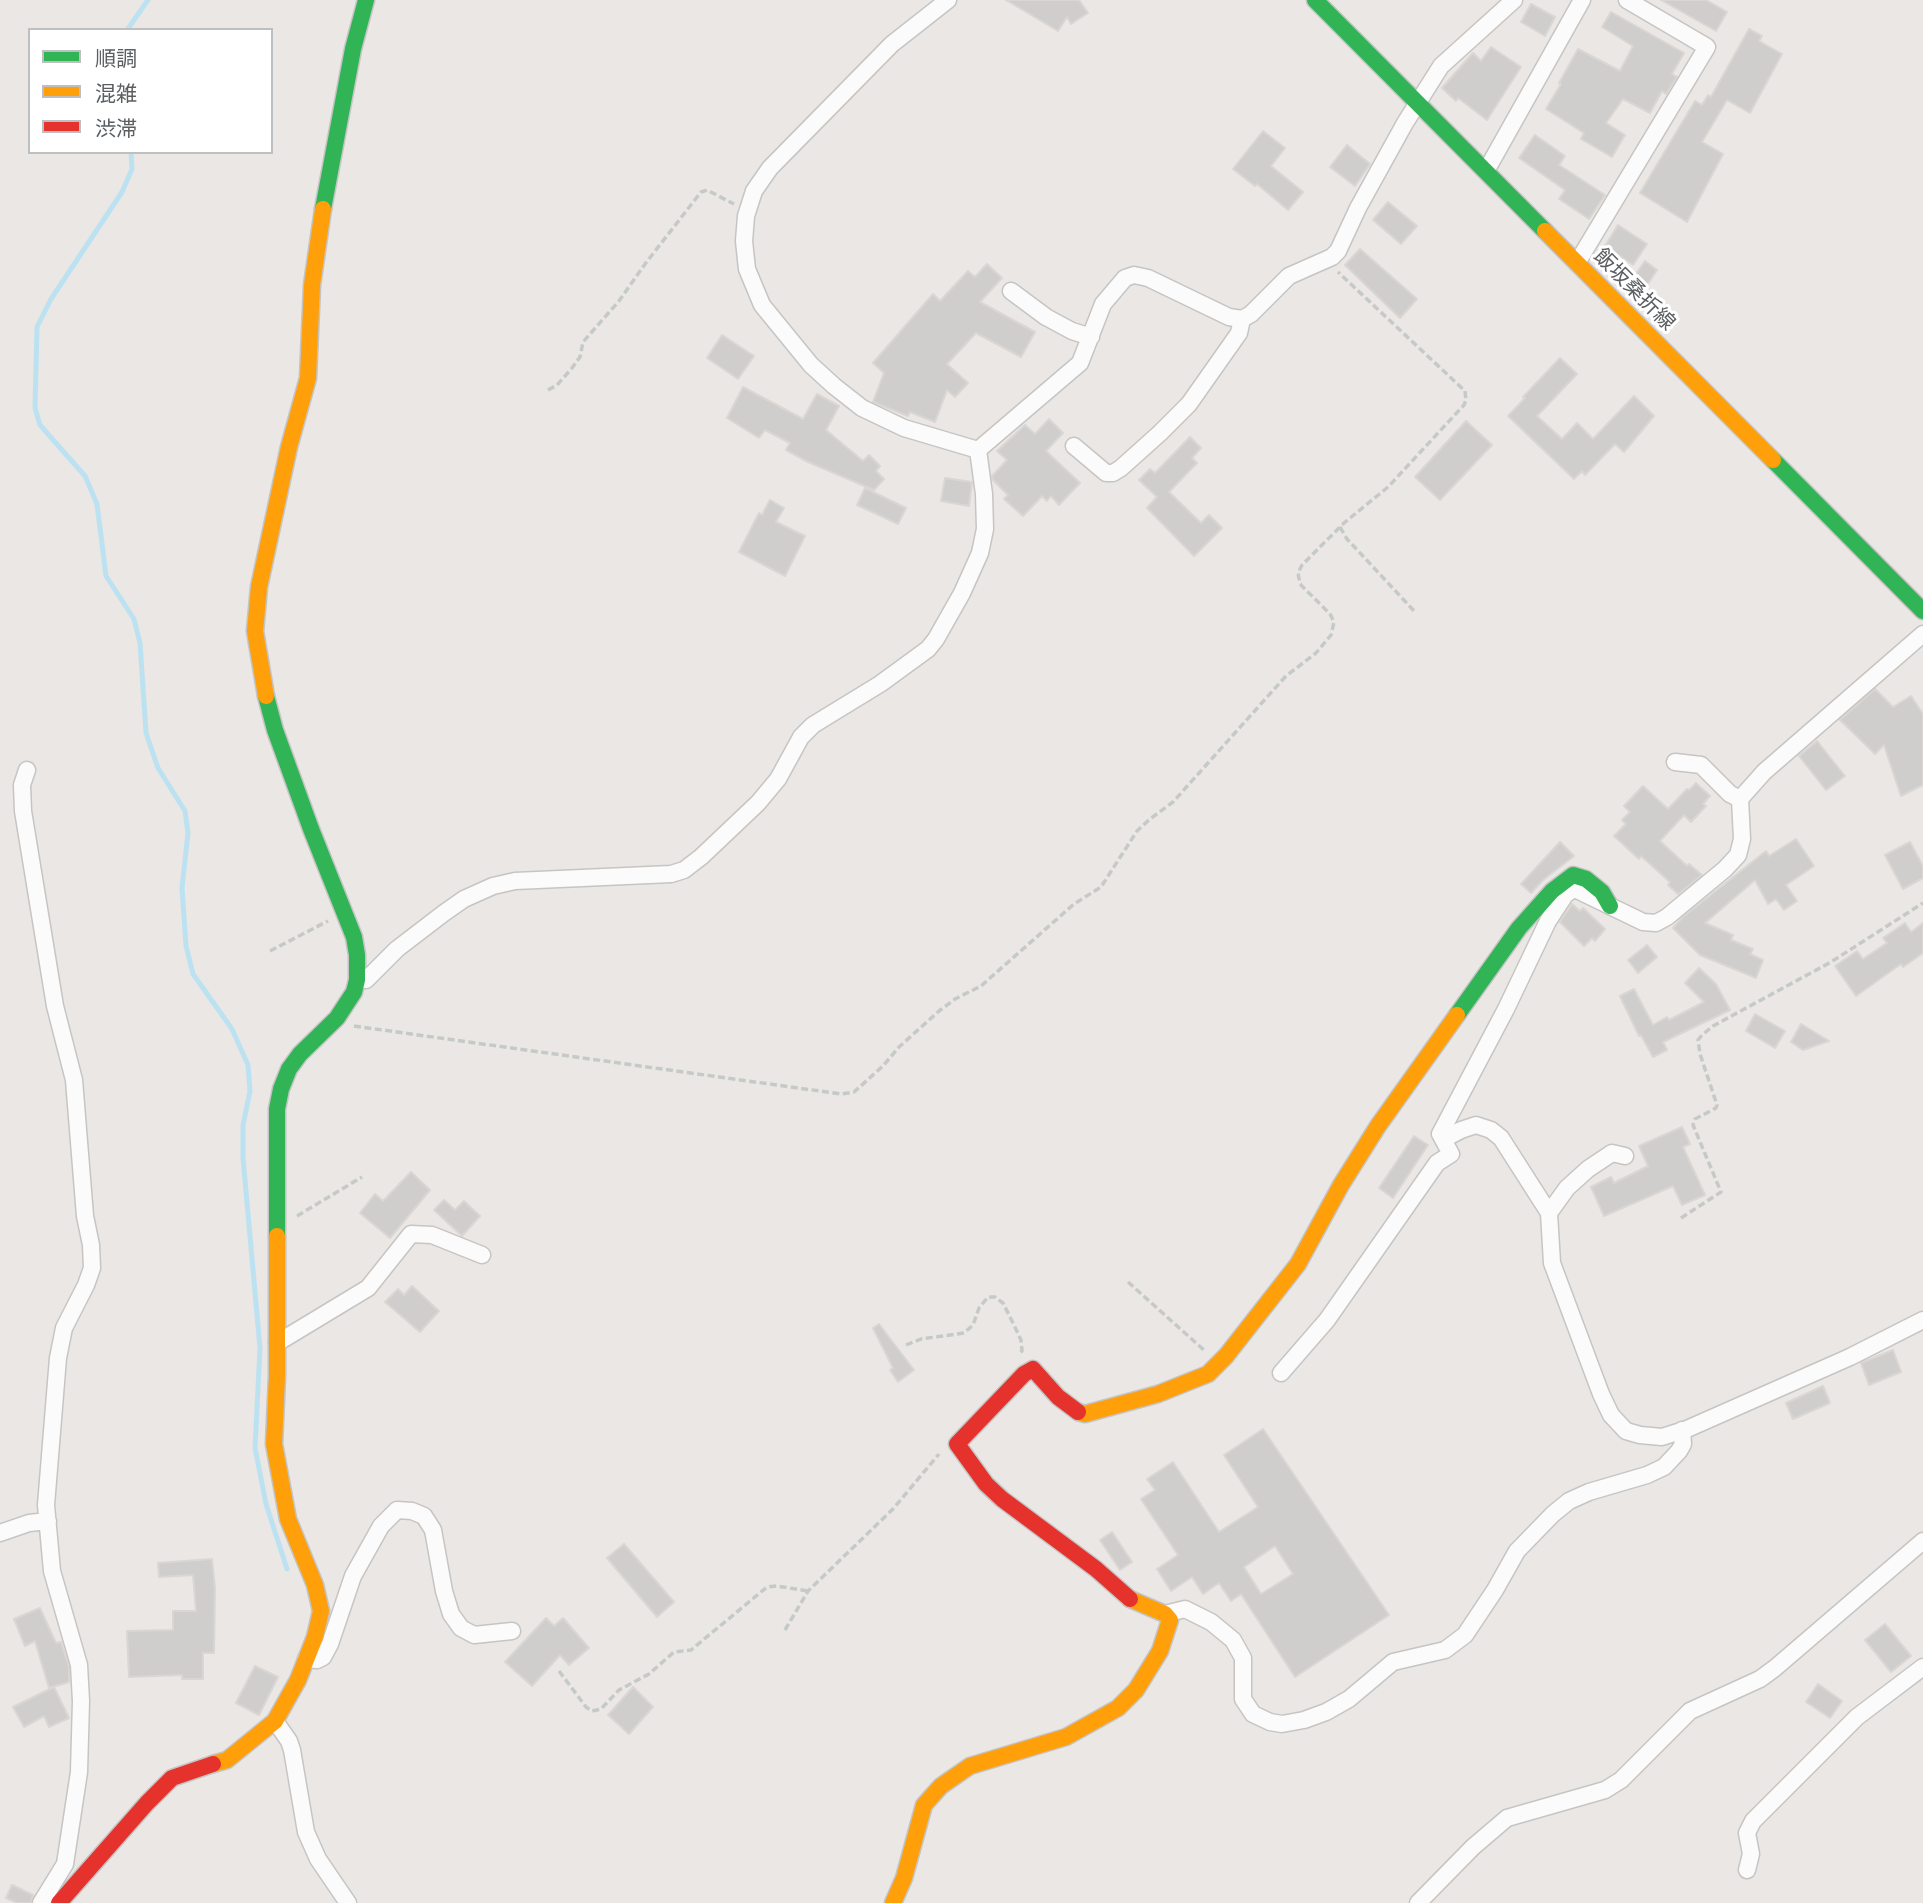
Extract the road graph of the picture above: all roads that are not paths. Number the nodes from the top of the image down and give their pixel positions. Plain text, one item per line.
1 (366, 0) edge
2 (948, 0) edge
3 (1315, 0) edge
4 (1514, 0) edge
5 (1582, 0) edge
6 (1627, 0) edge
7 (1418, 103) junction
8 (1486, 171) junction
9 (1577, 263) junction
10 (1012, 291) dead end
11 (1242, 318) junction
12 (1091, 337) junction
13 (1074, 446) dead end
14 (978, 450) junction
15 (1923, 611) edge
16 (1923, 634) edge
17 (1675, 762) dead end
18 (27, 770) dead end
19 (1740, 799) junction
20 (1610, 906) junction
21 (366, 980) dead end
22 (1444, 1139) junction
23 (1625, 1156) dead end
24 (1549, 1213) junction
25 (482, 1255) dead end
26 (1923, 1320) edge
27 (277, 1343) junction
28 (1281, 1373) dead end
29 (1682, 1430) junction
30 (48, 1521) junction
31 (0, 1533) edge
32 (1923, 1541) edge
33 (1165, 1614) junction
34 (512, 1631) dead end
35 (306, 1659) junction
36 (1923, 1667) edge
37 (275, 1721) junction
38 (1746, 1870) dead end
39 (41, 1903) edge
40 (59, 1903) edge
41 (348, 1903) edge
42 (893, 1903) edge
43 (1418, 1903) edge

1 - 27 street
2 - 14 street
3 - 7 street, 飯坂桑折線
4 - 7 street
5 - 8 street
6 - 9 street
7 - 8 street, 飯坂桑折線
7 - 11 street
8 - 9 street, 飯坂桑折線
9 - 15 street, 飯坂桑折線
10 - 12 street
11 - 12 street
11 - 13 street
12 - 14 street
14 - 21 street
16 - 19 street
17 - 19 street
18 - 30 street
19 - 20 street
20 - 22 street
20 - 33 street
22 - 24 street
22 - 28 street
23 - 24 street
24 - 29 street
25 - 27 street
26 - 29 street
27 - 35 street
29 - 33 street
30 - 31 street
30 - 39 street
32 - 43 street
33 - 42 street
34 - 35 street
35 - 37 street
36 - 38 street
37 - 40 street
37 - 41 street

